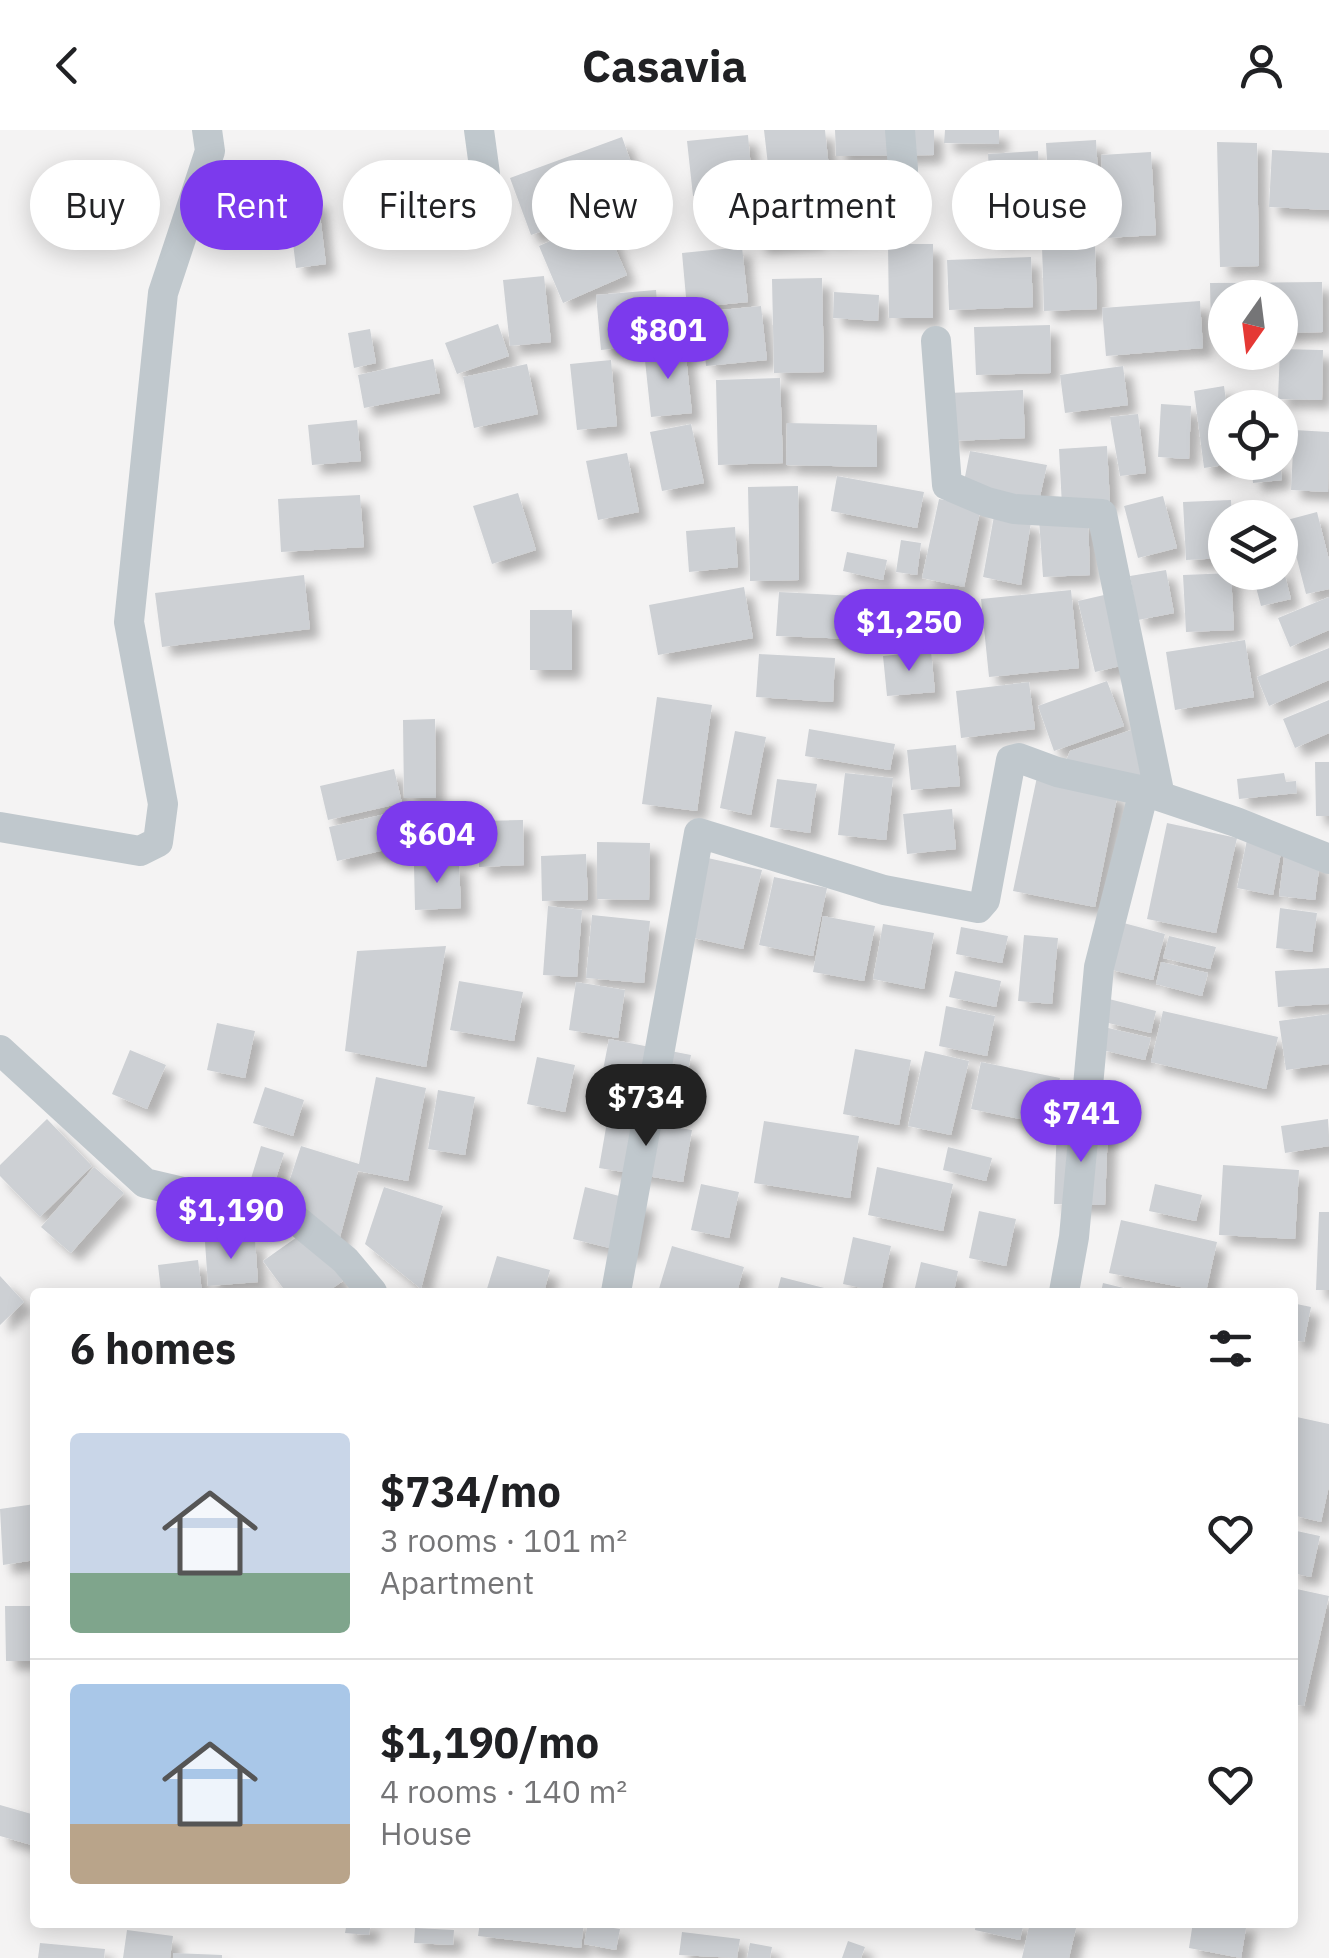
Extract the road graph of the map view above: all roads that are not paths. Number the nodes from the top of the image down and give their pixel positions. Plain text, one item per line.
1 (206, 130) edge
2 (480, 130) edge
3 (900, 130) edge
4 (483, 160) edge
5 (902, 160) edge
6 (936, 341) dead end
7 (1152, 794) junction
8 (0, 827) edge
9 (1329, 859) edge
10 (0, 1050) edge
11 (368, 1288) edge
12 (617, 1288) edge
13 (1065, 1288) edge

1 - 8 street
2 - 4 street
3 - 5 street
6 - 7 street
7 - 9 street
7 - 12 street
7 - 13 street
10 - 11 street

